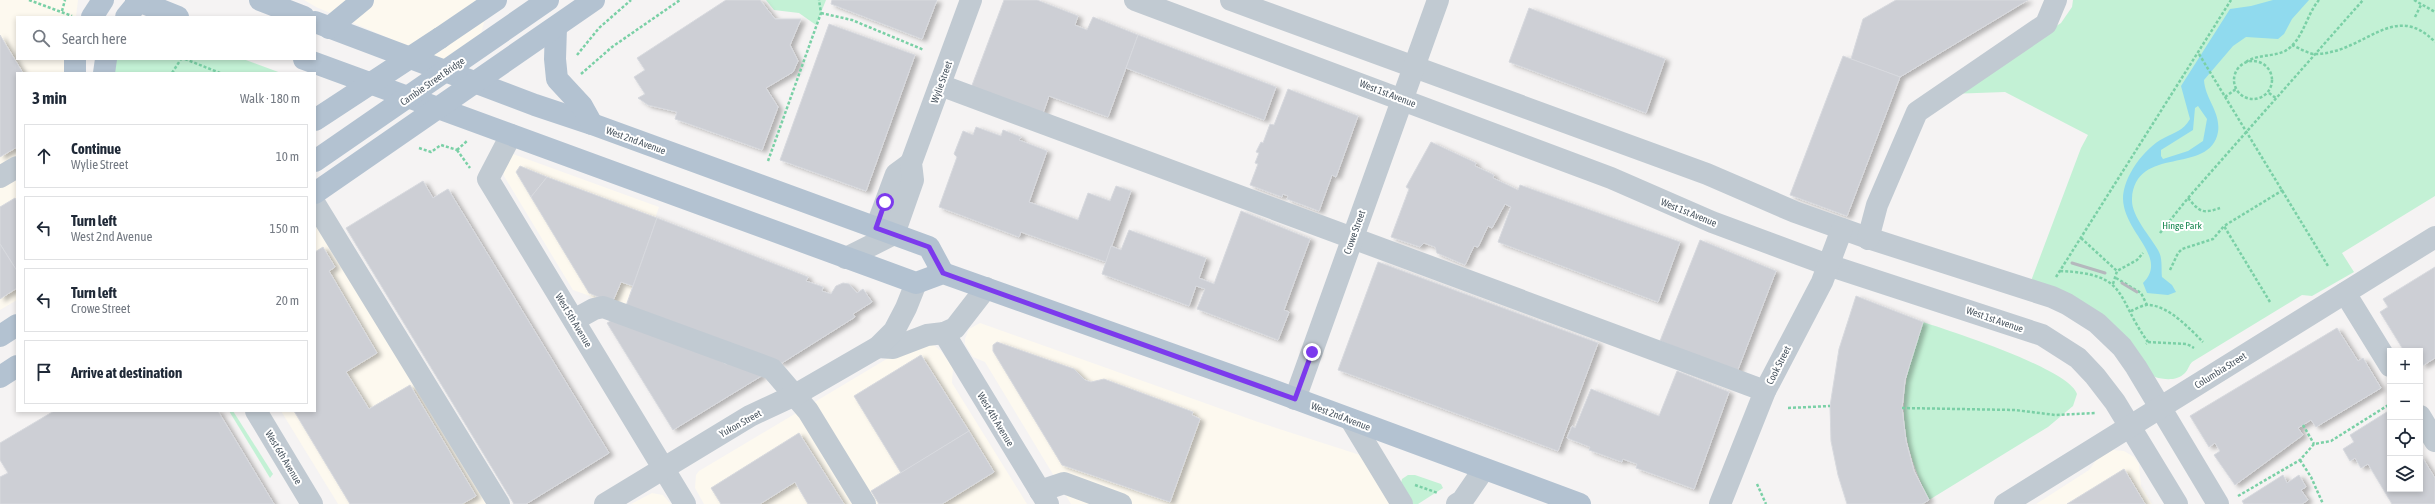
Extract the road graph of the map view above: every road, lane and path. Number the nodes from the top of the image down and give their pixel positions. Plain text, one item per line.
1 (29, 0) edge
2 (65, 0) edge
3 (103, 0) edge
4 (260, 0) edge
5 (363, 0) edge
6 (496, 0) edge
7 (548, 0) edge
8 (594, 0) edge
9 (631, 0) edge
10 (680, 0) edge
11 (819, 0) edge
12 (971, 0) edge
13 (1135, 0) edge
14 (1231, 0) edge
15 (1438, 0) edge
16 (2056, 0) edge
17 (2231, 0) edge
18 (2319, 0) edge
19 (2363, 0) edge
20 (2414, 0) edge
21 (2421, 5) junction
22 (133, 6) edge
23 (62, 11) junction
24 (2435, 12) edge
25 (821, 13) junction
26 (2410, 15) dead end
27 (72, 16) edge
28 (93, 16) edge
29 (174, 16) edge
30 (301, 16) edge
31 (2415, 17) junction
32 (2420, 21) dead end
33 (562, 22) junction
34 (322, 25) edge
35 (2428, 31) dead end
36 (2354, 39) dead end
37 (2435, 42) edge
38 (2292, 45) junction
39 (924, 50) dead end
40 (578, 54) dead end
41 (2199, 54) junction
42 (2316, 55) junction
43 (75, 60) edge
44 (106, 60) edge
45 (180, 60) edge
46 (188, 60) edge
47 (307, 60) edge
48 (1414, 65) junction
49 (2242, 65) junction
50 (74, 72) edge
51 (104, 72) edge
52 (172, 72) edge
53 (218, 72) edge
54 (574, 75) dead end
55 (475, 82) junction
56 (940, 84) junction
57 (2236, 89) junction
58 (2268, 93) junction
59 (2225, 97) junction
60 (1402, 98) junction
61 (2277, 99) junction
62 (438, 108) junction
63 (316, 119) edge
64 (592, 124) junction
65 (2247, 133) junction
66 (511, 135) junction
67 (470, 139) dead end
68 (416, 147) dead end
69 (316, 160) edge
70 (768, 161) dead end
71 (16, 168) edge
72 (0, 177) edge
73 (2283, 190) junction
74 (316, 192) edge
75 (2188, 198) junction
76 (316, 206) edge
77 (2220, 208) dead end
78 (2224, 226) junction
79 (1842, 229) junction
80 (885, 231) junction
81 (2160, 233) dead end
82 (1352, 237) junction
83 (2435, 237) edge
84 (2081, 238) junction
85 (1868, 239) junction
86 (2143, 253) dead end
87 (846, 258) junction
88 (1828, 265) junction
89 (2328, 266) dead end
90 (2170, 270) dead end
91 (2059, 271) junction
92 (2117, 271) junction
93 (943, 273) junction
94 (2116, 278) junction
95 (2055, 281) dead end
96 (916, 283) junction
97 (2113, 284) junction
98 (986, 288) junction
99 (2345, 292) junction
100 (2270, 302) dead end
101 (2147, 304) junction
102 (2131, 311) junction
103 (574, 320) junction
104 (16, 327) edge
105 (944, 333) junction
106 (0, 336) edge
107 (2148, 342) junction
108 (2203, 342) dead end
109 (878, 347) junction
110 (2141, 347) dead end
111 (2194, 348) dead end
112 (2387, 361) edge
113 (16, 367) edge
114 (0, 377) edge
115 (1765, 391) junction
116 (795, 396) junction
117 (1295, 399) junction
118 (1830, 406) dead end
119 (2160, 406) junction
120 (2387, 406) edge
121 (1788, 408) dead end
122 (1902, 408) dead end
123 (257, 412) edge
124 (2099, 412) dead end
125 (1350, 420) junction
126 (2422, 420) edge
127 (2129, 425) junction
128 (2303, 425) dead end
129 (2435, 441) edge
130 (2314, 444) junction
131 (2300, 460) junction
132 (663, 468) junction
133 (1484, 469) junction
134 (1409, 482) dead end
135 (1757, 484) dead end
136 (1438, 493) dead end
137 (1044, 497) edge
138 (2226, 501) edge
139 (312, 504) edge
140 (499, 504) edge
141 (605, 504) edge
142 (685, 504) edge
143 (865, 504) edge
144 (1121, 504) edge
145 (1402, 504) edge
146 (1457, 504) edge
147 (1580, 504) edge
148 (1720, 504) edge
149 (1766, 504) edge
150 (2005, 504) edge
151 (2177, 504) edge
152 (2323, 504) edge

1 - 23 path
2 - 23 path
3 - 28 main road
4 - 30 main road
5 - 34 main road
6 - 63 main road, bridge
7 - 69 main road, Cambie Street Bridge, bridge
8 - 33 main road
9 - 40 path
10 - 54 path
11 - 25 path
12 - 56 street, Wylie Street
13 - 60 street, West 1st Avenue
14 - 48 street
15 - 48 street, Crowe Street
16 - 85 street
17 - 41 path
18 - 38 path
19 - 42 path
20 - 21 path
21 - 24 path
21 - 31 path
22 - 29 main road
23 - 27 path
25 - 39 path
25 - 70 path
26 - 31 path
31 - 32 path
33 - 55 main road
33 - 64 main road
34 - 55 main road, West 2nd Avenue
35 - 37 path
36 - 42 path
38 - 42 path
38 - 49 path
41 - 59 path
41 - 84 path
42 - 61 path
43 - 50 main road
44 - 51 main road
45 - 52 path
46 - 53 path
47 - 62 main road
48 - 60 street, Crowe Street
48 - 79 street
49 - 57 path
49 - 58 path
55 - 62 main road
55 - 64 main road, West 2nd Avenue
56 - 80 street, Wylie Street
56 - 82 street
57 - 58 path
57 - 59 path
58 - 61 path
59 - 65 path
60 - 82 street, Crowe Street
60 - 88 street, West 1st Avenue
61 - 65 path
62 - 66 main road
62 - 74 main road
64 - 80 main road, West 2nd Avenue
65 - 73 path
65 - 75 path
66 - 87 main road
66 - 103 street, West 5th Avenue
67 - 68 path
71 - 72 street
73 - 78 path
73 - 89 path
75 - 77 path
75 - 81 path
76 - 140 street
78 - 90 path
78 - 100 path
79 - 85 street
79 - 88 street, Cook Street
80 - 87 street
80 - 93 main road, West 2nd Avenue
82 - 115 street
82 - 117 street, Crowe Street
83 - 99 street, Columbia Street
84 - 91 path
84 - 92 path
85 - 119 street
86 - 92 path
87 - 96 main road
88 - 115 street, Cook Street
88 - 127 street, West 1st Avenue
91 - 95 path
91 - 97 path
92 - 94 path
93 - 96 main road
93 - 98 main road, West 2nd Avenue
94 - 97 path
94 - 101 path
96 - 109 street, Yukon Street
97 - 102 path
98 - 105 street, Yukon Street
98 - 117 main road, West 2nd Avenue
99 - 112 street
99 - 119 street, Columbia Street
101 - 102 path
101 - 108 path
102 - 107 path
103 - 116 street
103 - 132 street, West 5th Avenue
104 - 106 main road
105 - 109 street, Yukon Street
105 - 137 street, West 4th Avenue
107 - 110 path
107 - 111 path
109 - 116 street, Yukon Street
113 - 114 main road
115 - 148 street, Cook Street
116 - 132 street, Yukon Street
116 - 143 street
117 - 125 main road, West 2nd Avenue
118 - 121 path
119 - 127 street, Columbia Street
119 - 138 street
120 - 130 path
122 - 124 path
123 - 139 street, West 6th Avenue
125 - 133 main road, West 2nd Avenue
125 - 145 street
126 - 129 street
127 - 150 street, Columbia Street
127 - 151 street, West 1st Avenue
128 - 130 path
130 - 131 path
131 - 138 path
131 - 152 path
132 - 141 street, Yukon Street
132 - 142 street, West 5th Avenue
133 - 146 street
133 - 147 main road, West 2nd Avenue
134 - 136 path
135 - 149 path
137 - 144 street

